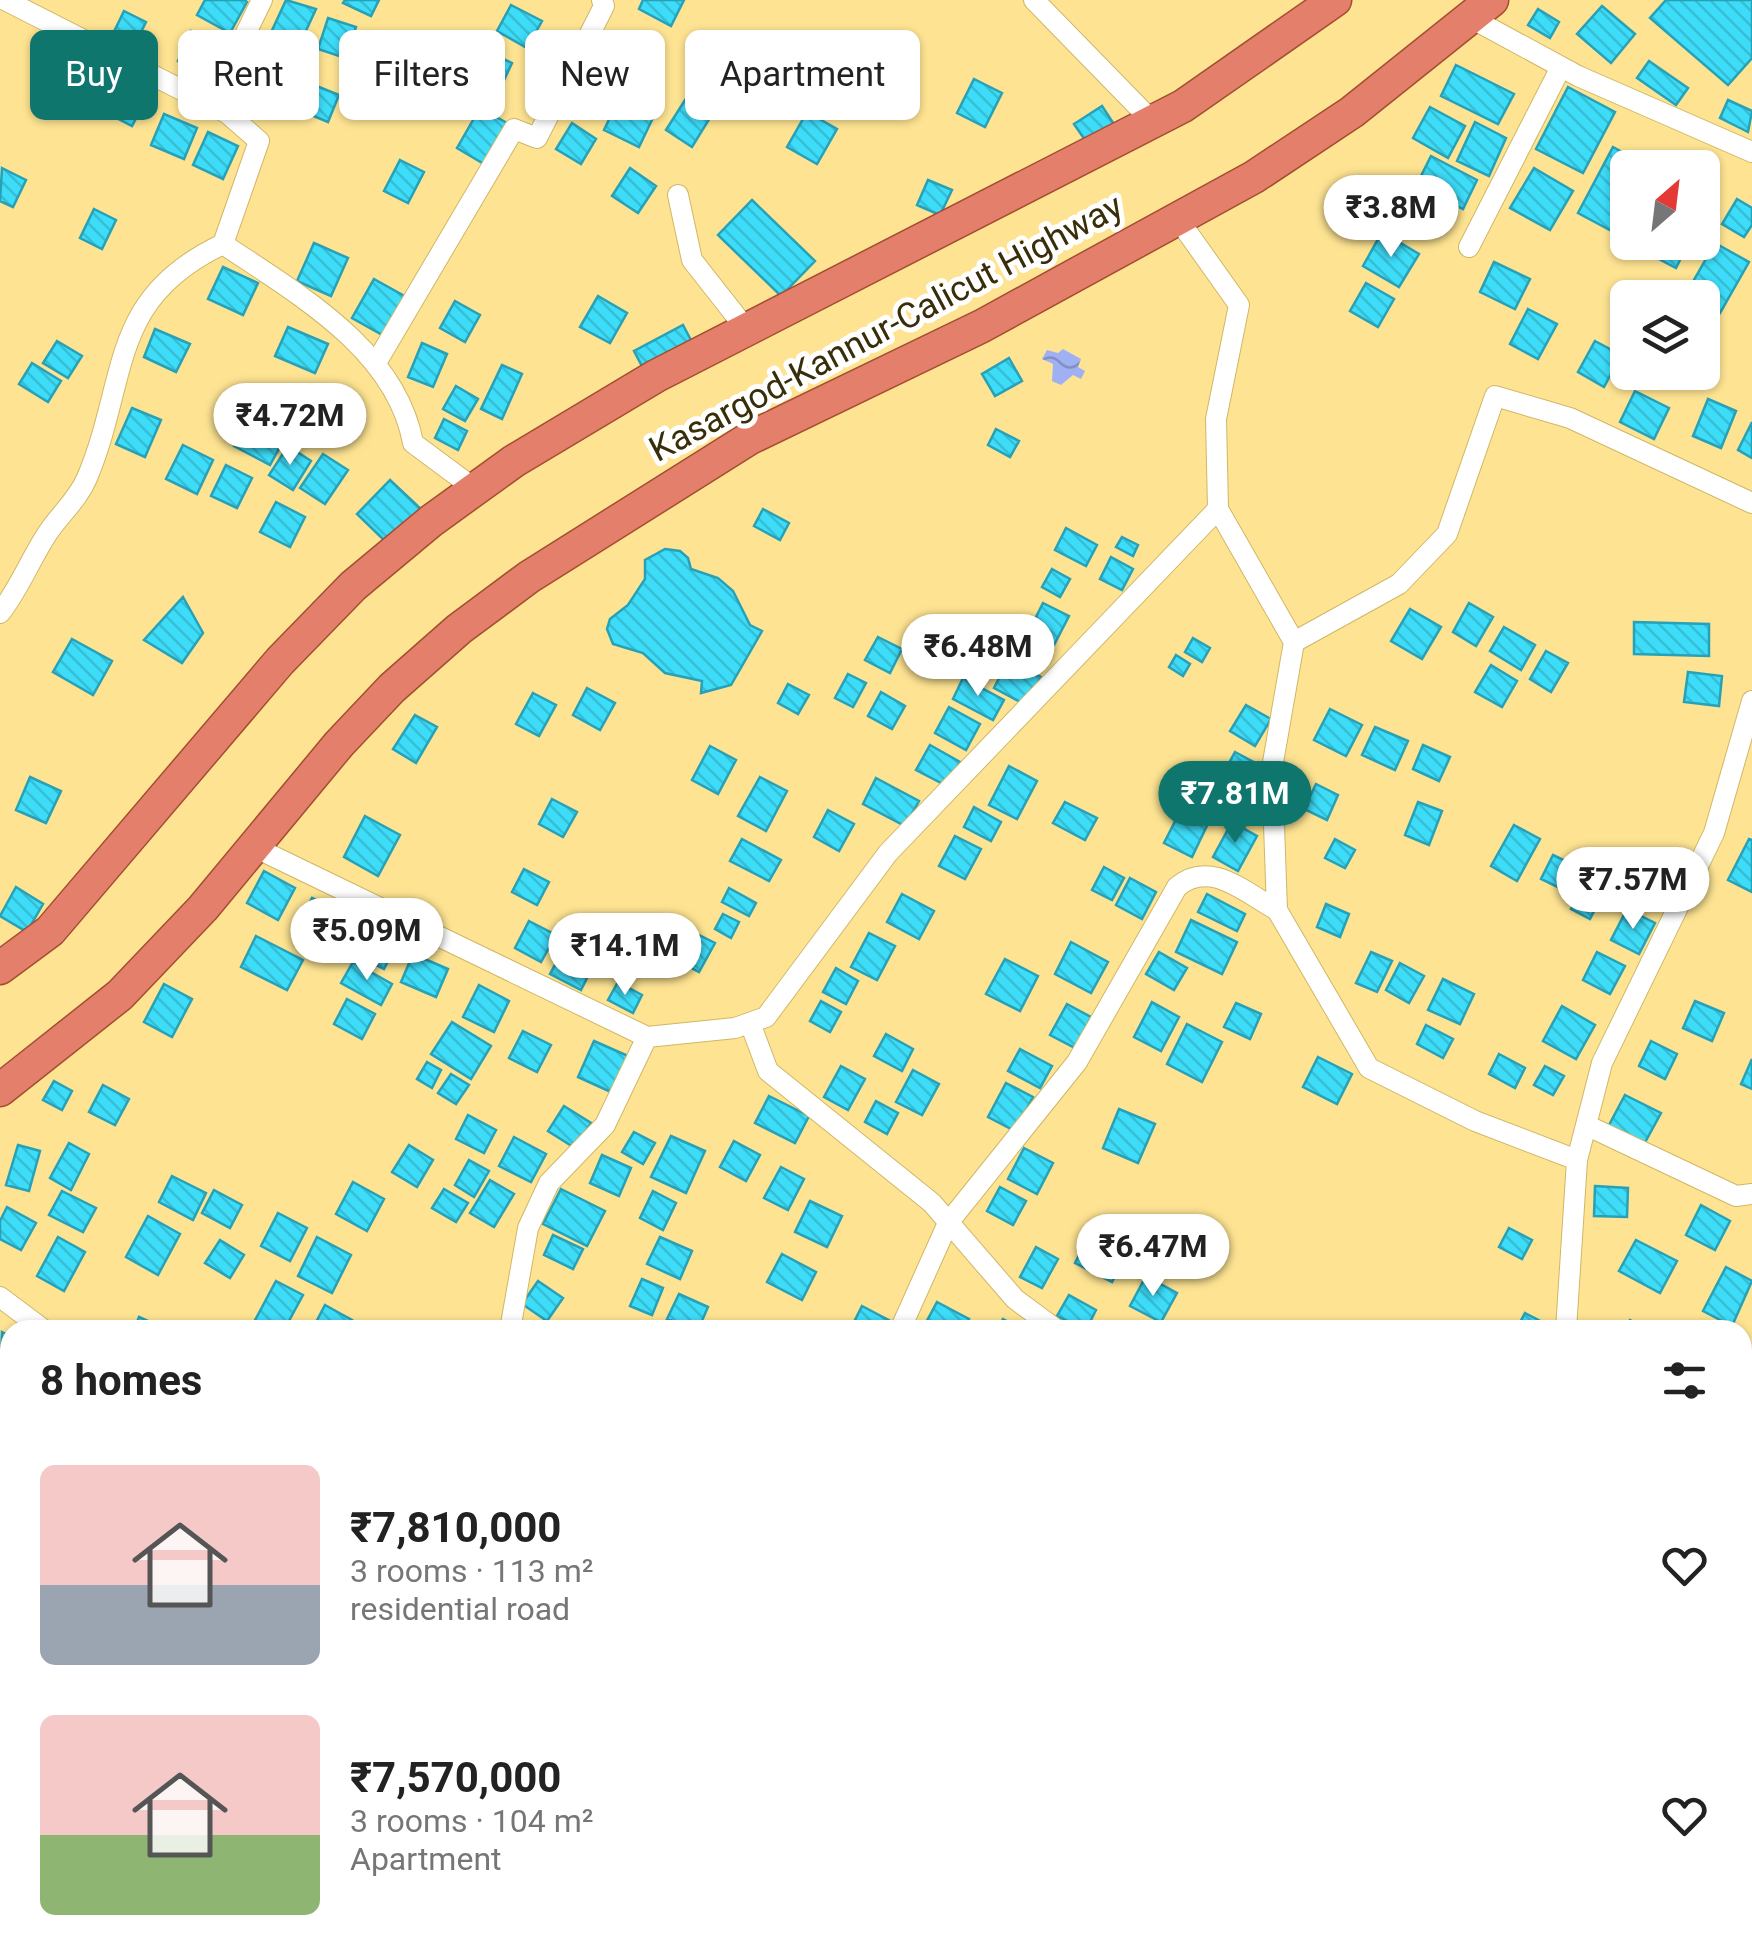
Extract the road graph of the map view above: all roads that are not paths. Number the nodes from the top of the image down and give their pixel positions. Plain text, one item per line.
1 (5, 0) edge
2 (262, 0) edge
3 (602, 0) edge
4 (1034, 0) edge
5 (1336, 0) edge
6 (1482, 9) edge
7 (247, 30) edge
8 (1561, 67) junction
9 (178, 88) edge
10 (232, 120) edge
11 (1153, 122) junction
12 (1752, 152) edge
13 (678, 195) dead end
14 (1178, 219) junction
15 (223, 244) junction
16 (1469, 247) dead end
17 (747, 330) junction
18 (376, 363) junction
19 (475, 489) junction
20 (1752, 503) edge
21 (1218, 509) junction
22 (0, 613) edge
23 (1294, 642) junction
24 (1752, 701) edge
25 (254, 847) junction
26 (1276, 910) junction
27 (0, 968) edge
28 (750, 1023) junction
29 (647, 1036) junction
30 (0, 1090) edge
31 (1586, 1125) junction
32 (1578, 1160) junction
33 (1752, 1194) edge
34 (948, 1223) junction
35 (0, 1297) edge
36 (31, 1320) edge
37 (512, 1320) edge
38 (904, 1320) edge
39 (1043, 1320) edge
40 (1567, 1320) edge

1 - 9 street
2 - 7 street
3 - 18 street
4 - 11 street
5 - 11 highway, Kasargod-Kannur-Calicut Highway
6 - 8 street
6 - 14 highway, Kasargod-Kannur-Calicut Highway
8 - 12 street
8 - 16 street
10 - 15 street
11 - 17 highway, Kasargod-Kannur-Calicut Highway
13 - 17 street
14 - 21 street
14 - 25 highway, Kasargod-Kannur-Calicut Highway
15 - 18 street
15 - 22 street
17 - 19 highway, Kasargod-Kannur-Calicut Highway
18 - 19 street
19 - 27 highway, Kasargod-Kannur-Calicut Highway
20 - 23 street
21 - 23 street
21 - 28 street
23 - 26 street
24 - 31 street
25 - 29 street
25 - 30 highway, Kasargod-Kannur-Calicut Highway
26 - 32 street
26 - 34 street
28 - 29 street
28 - 34 street
29 - 37 street
31 - 32 street
31 - 33 street
32 - 40 street
34 - 38 street
34 - 39 street
35 - 36 street

